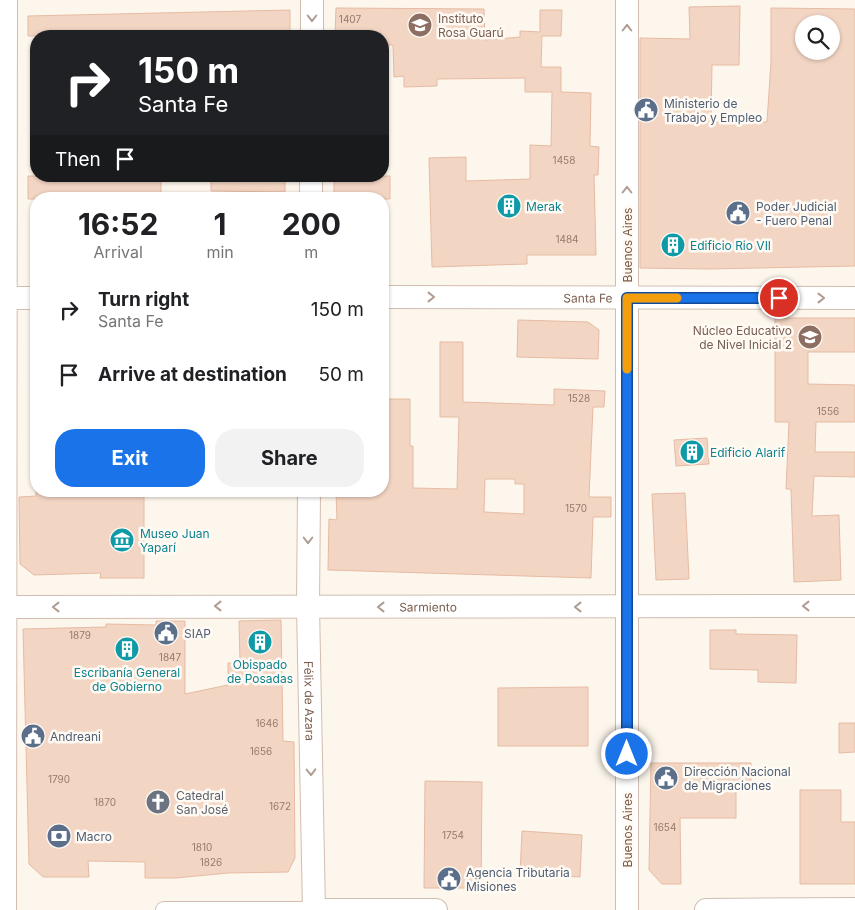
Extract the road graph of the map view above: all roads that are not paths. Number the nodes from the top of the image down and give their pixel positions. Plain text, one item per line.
1 (6, 0) edge
2 (312, 0) edge
3 (627, 0) edge
4 (312, 30) edge
5 (389, 297) edge
6 (3, 298) edge
7 (30, 298) edge
8 (627, 298) junction
9 (855, 298) edge
10 (309, 497) edge
11 (308, 606) junction
12 (627, 606) junction
13 (855, 606) edge
14 (3, 607) edge
15 (855, 909) edge
16 (6, 910) edge
17 (164, 910) edge
18 (314, 910) edge
19 (436, 910) edge
20 (627, 910) edge
21 (706, 910) edge

1 - 6 street
2 -> 4 street
8 -> 3 street, Buenos Aires
5 -> 8 street, Santa Fe
6 - 7 street
6 - 14 street
8 -> 9 street, Santa Fe
8 - 12 street, Buenos Aires
10 -> 11 street, Félix de Azara
12 -> 11 street, Sarmiento
11 -> 14 street, Sarmiento
11 -> 18 street, Félix de Azara
13 -> 12 street, Sarmiento
12 - 20 street, Buenos Aires
14 - 16 street
15 - 21 street
17 - 18 street
18 - 19 street

